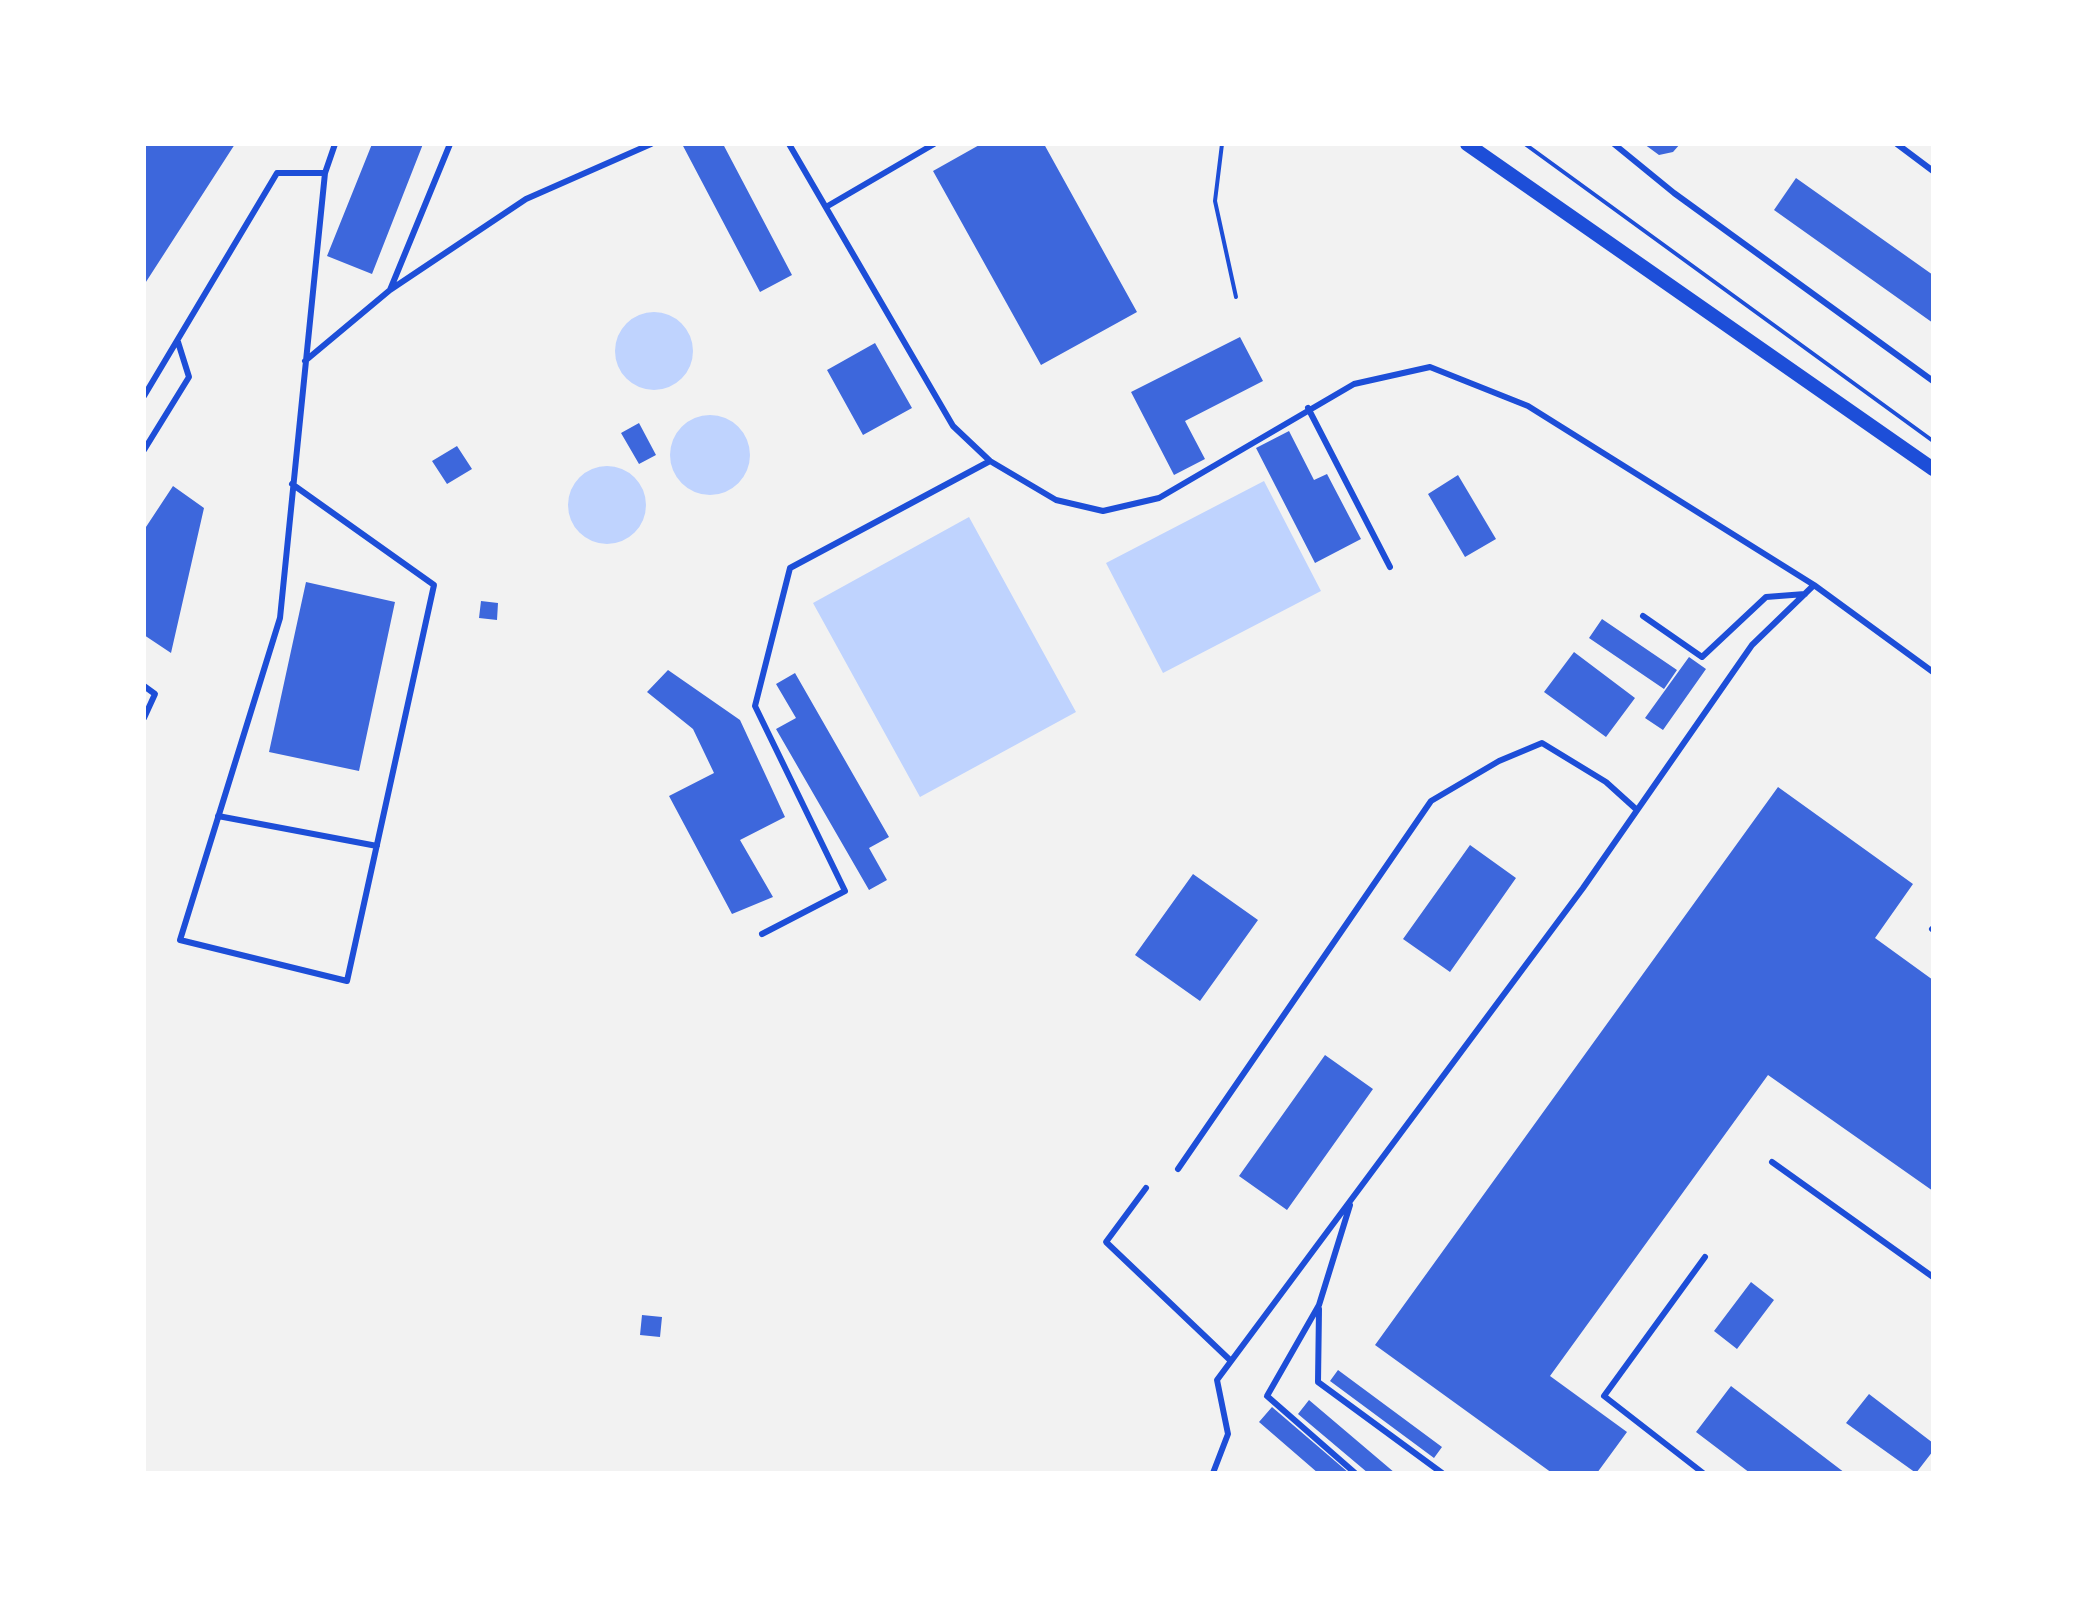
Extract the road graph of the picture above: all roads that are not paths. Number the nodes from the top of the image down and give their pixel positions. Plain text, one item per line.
1 (335, 144) edge
2 (450, 144) edge
3 (651, 144) edge
4 (789, 144) edge
5 (934, 144) edge
6 (1467, 144) edge
7 (1614, 144) edge
8 (1897, 144) edge
9 (1933, 171) edge
10 (325, 173) junction
11 (826, 207) junction
12 (390, 290) junction
13 (178, 342) junction
14 (304, 362) junction
15 (1933, 381) edge
16 (144, 396) edge
17 (1308, 408) junction
18 (144, 450) edge
19 (990, 461) junction
20 (1933, 469) edge
21 (292, 484) junction
22 (1390, 567) dead end
23 (1814, 585) junction
24 (1805, 594) junction
25 (1643, 616) dead end
26 (1933, 672) edge
27 (144, 686) edge
28 (144, 718) edge
29 (1637, 810) junction
30 (218, 816) junction
31 (377, 846) junction
32 (762, 934) dead end
33 (1772, 1162) dead end
34 (1178, 1169) dead end
35 (1146, 1188) dead end
36 (1353, 1197) junction
37 (1705, 1257) dead end
38 (1933, 1277) edge
39 (1319, 1305) junction
40 (1231, 1361) junction
41 (1213, 1473) edge
42 (1355, 1473) edge
43 (1442, 1473) edge
44 (1703, 1473) edge

1 - 10 lane
2 - 12 lane
3 - 12 lane
4 - 11 lane
5 - 11 lane
6 - 20 street
7 - 15 lane
8 - 9 lane
10 - 13 lane
10 - 14 lane
11 - 19 lane
12 - 14 lane
13 - 16 lane
13 - 18 lane
14 - 21 lane
17 - 19 lane
17 - 22 lane
17 - 23 lane
19 - 32 lane
21 - 30 lane
21 - 31 lane
23 - 24 lane
23 - 26 lane
24 - 25 lane
24 - 29 lane
27 - 28 lane
29 - 34 lane
29 - 36 lane
30 - 31 lane
30 - 31 lane
33 - 38 lane
35 - 40 lane
36 - 39 lane
36 - 40 lane
37 - 44 lane
39 - 42 lane
39 - 43 lane
40 - 41 lane

